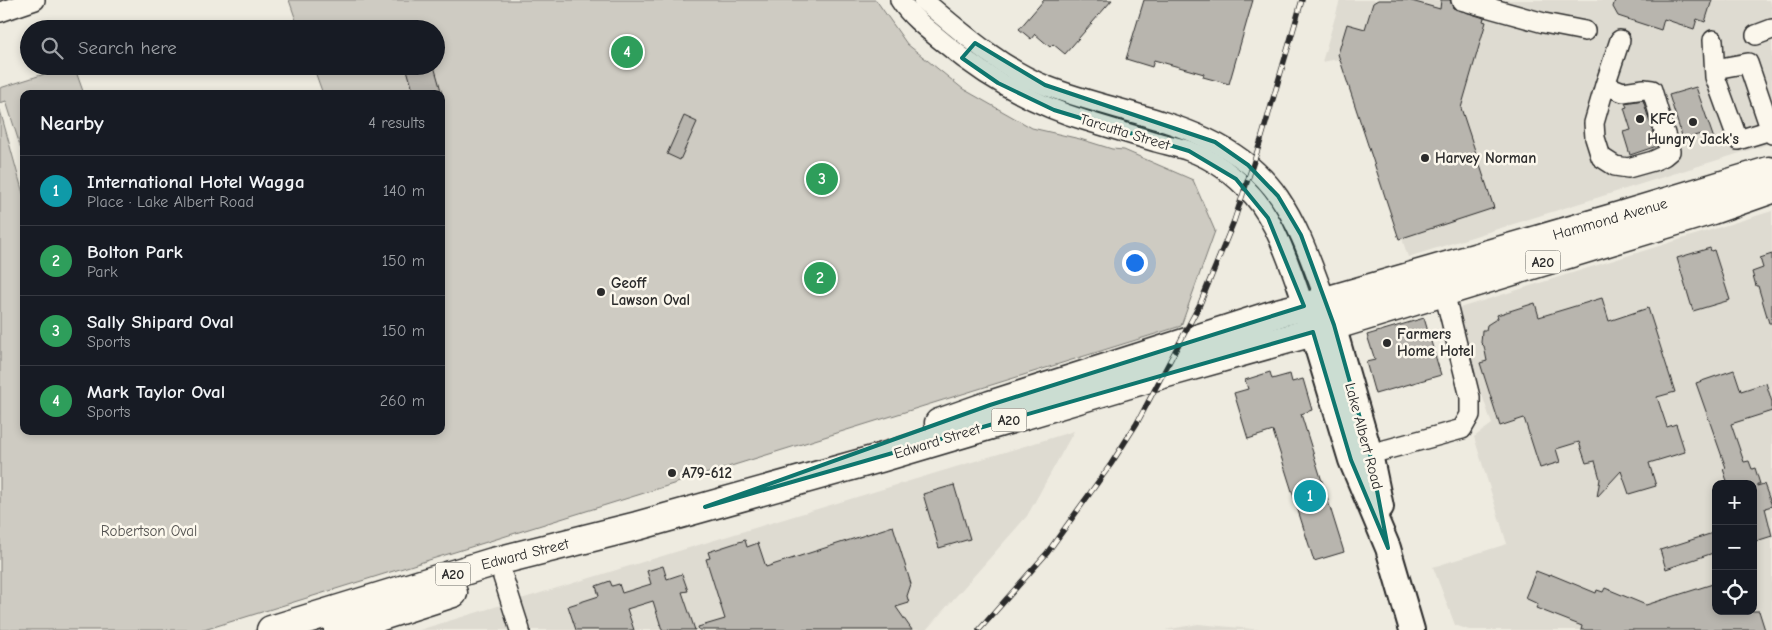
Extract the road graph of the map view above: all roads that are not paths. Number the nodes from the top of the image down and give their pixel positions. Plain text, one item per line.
1 (36, 0) edge
2 (900, 0) edge
3 (923, 0) edge
4 (1461, 0) edge
5 (9, 6) edge
6 (951, 24) junction
7 (1585, 31) dead end
8 (939, 39) junction
9 (1620, 40) dead end
10 (1714, 40) dead end
11 (975, 42) junction
12 (962, 58) junction
13 (1715, 69) junction
14 (1604, 85) junction
15 (1771, 132) edge
16 (1772, 170) edge
17 (1772, 189) edge
18 (1444, 292) junction
19 (1319, 316) junction
20 (1370, 454) junction
21 (637, 526) junction
22 (1388, 548) junction
23 (503, 577) junction
24 (284, 628) edge
25 (338, 630) edge
26 (520, 630) edge
27 (1412, 630) edge

1 - 5 street
2 - 8 street, Tarcutta Street
3 - 6 street, Tarcutta Street
4 - 7 street
6 - 8 street
6 - 11 street, Tarcutta Street
8 - 12 street, Tarcutta Street
9 - 14 street
10 - 13 street
11 - 12 street
11 - 19 street, Tarcutta Street
12 - 19 street, Tarcutta Street
13 - 15 street
13 - 15 street
14 - 14 street
16 - 19 highway, Hammond Avenue / A20
17 - 18 highway, Hammond Avenue / A20
18 - 19 highway, Hammond Avenue / A20
18 - 20 street
19 - 20 main road, Lake Albert Road
19 - 21 highway, Edward Street / A20
19 - 22 main road, Lake Albert Road
20 - 22 main road, Lake Albert Road
21 - 23 highway, Edward Street / A20
21 - 24 highway, Edward Street / A20
22 - 27 main road, Lake Albert Road
23 - 25 highway, Edward Street / A20
23 - 26 street

